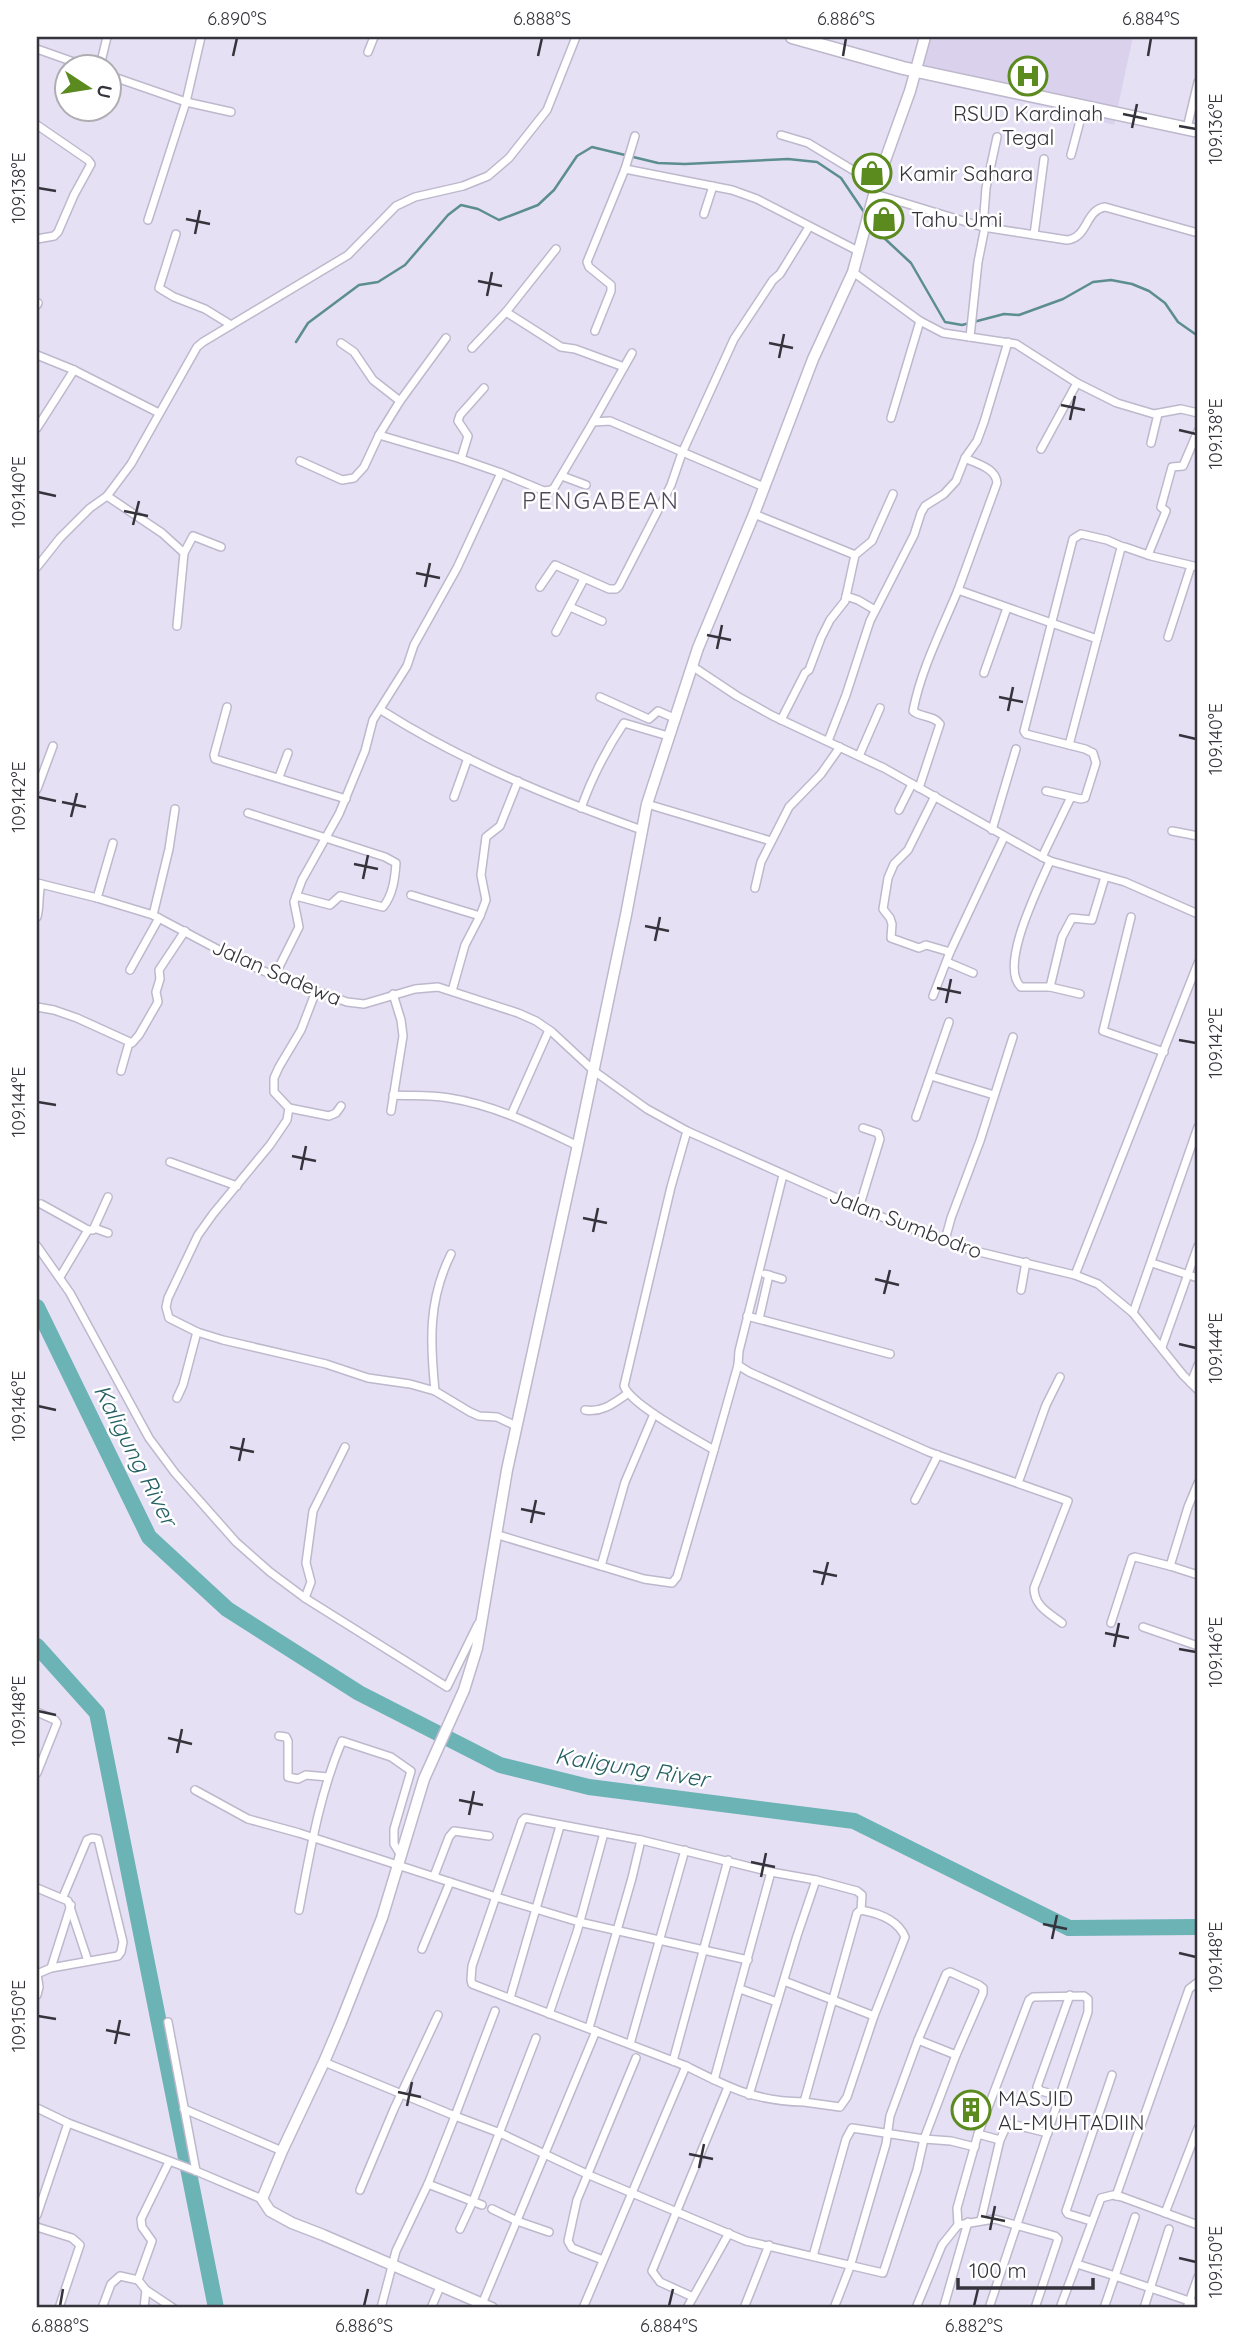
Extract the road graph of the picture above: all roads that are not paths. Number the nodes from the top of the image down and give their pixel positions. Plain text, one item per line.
1 (201, 37) edge
2 (374, 37) edge
3 (576, 37) edge
4 (792, 37) edge
5 (925, 37) edge
6 (368, 52) dead end
7 (917, 70) junction
8 (122, 80) edge
9 (1198, 82) edge
10 (186, 102) junction
11 (1084, 106) junction
12 (231, 112) dead end
13 (37, 125) edge
14 (1193, 130) edge
15 (781, 135) dead end
16 (635, 136) dead end
17 (998, 137) dead end
18 (1070, 155) dead end
19 (1044, 159) dead end
20 (625, 169) junction
21 (878, 180) junction
22 (713, 186) junction
23 (874, 194) junction
24 (704, 214) dead end
25 (148, 220) dead end
26 (810, 227) junction
27 (984, 227) junction
28 (1198, 233) edge
29 (176, 234) dead end
30 (1034, 235) junction
31 (37, 239) edge
32 (555, 249) dead end
33 (858, 251) junction
34 (853, 272) junction
35 (506, 312) junction
36 (920, 321) junction
37 (231, 325) junction
38 (595, 331) dead end
39 (970, 334) junction
40 (446, 338) dead end
41 (1008, 342) junction
42 (341, 343) dead end
43 (472, 348) dead end
44 (632, 353) dead end
45 (37, 355) edge
46 (624, 367) junction
47 (74, 370) junction
48 (1077, 383) junction
49 (484, 388) dead end
50 (400, 401) junction
51 (159, 413) junction
52 (1158, 414) junction
53 (1198, 414) edge
54 (891, 418) dead end
55 (593, 422) junction
56 (37, 428) edge
57 (1198, 431) edge
58 (379, 435) junction
59 (1151, 443) dead end
60 (1041, 449) dead end
61 (682, 453) junction
62 (965, 458) junction
63 (461, 459) junction
64 (300, 461) dead end
65 (501, 473) junction
66 (562, 476) junction
67 (586, 485) dead end
68 (764, 487) junction
69 (893, 495) dead end
70 (107, 496) junction
71 (754, 514) junction
72 (221, 547) dead end
73 (1123, 547) junction
74 (184, 552) junction
75 (855, 555) junction
76 (1148, 555) junction
77 (37, 566) edge
78 (1194, 567) edge
79 (584, 579) junction
80 (540, 587) dead end
81 (958, 590) junction
82 (846, 596) junction
83 (570, 607) junction
84 (1007, 608) junction
85 (875, 610) junction
86 (602, 621) dead end
87 (1052, 625) junction
88 (177, 626) dead end
89 (556, 632) dead end
90 (1168, 637) dead end
91 (1097, 639) junction
92 (692, 666) junction
93 (984, 673) dead end
94 (600, 697) dead end
95 (227, 708) dead end
96 (880, 708) dead end
97 (381, 710) junction
98 (674, 718) junction
99 (781, 720) junction
100 (668, 736) junction
101 (828, 741) junction
102 (1069, 745) junction
103 (53, 746) dead end
104 (840, 747) junction
105 (1016, 749) dead end
106 (288, 753) dead end
107 (859, 756) junction
108 (468, 758) junction
109 (279, 777) junction
110 (518, 781) junction
111 (916, 786) junction
112 (37, 789) edge
113 (1046, 791) dead end
114 (935, 796) junction
115 (454, 797) dead end
116 (1071, 797) junction
117 (345, 799) junction
118 (647, 804) junction
119 (581, 808) junction
120 (175, 809) dead end
121 (899, 810) dead end
122 (248, 813) dead end
123 (642, 830) junction
124 (992, 830) junction
125 (1172, 831) dead end
126 (1198, 836) edge
127 (1004, 837) junction
128 (326, 839) junction
129 (771, 841) junction
130 (114, 843) dead end
131 (1046, 859) junction
132 (1105, 877) junction
133 (39, 887) edge
134 (755, 888) dead end
135 (411, 895) dead end
136 (296, 896) junction
137 (97, 898) junction
138 (1198, 914) edge
139 (480, 916) junction
140 (37, 917) edge
141 (1131, 917) dead end
142 (156, 920) junction
143 (182, 936) junction
144 (950, 952) junction
145 (947, 962) junction
146 (1198, 963) edge
147 (130, 970) dead end
148 (973, 973) dead end
149 (275, 975) junction
150 (1050, 987) junction
151 (452, 991) junction
152 (1080, 994) dead end
153 (933, 996) dead end
154 (313, 997) junction
155 (395, 1001) junction
156 (37, 1007) edge
157 (949, 1022) dead end
158 (549, 1030) junction
159 (1013, 1037) dead end
160 (129, 1043) junction
161 (1164, 1052) junction
162 (591, 1068) junction
163 (121, 1071) dead end
164 (931, 1076) junction
165 (393, 1095) junction
166 (994, 1095) junction
167 (341, 1106) dead end
168 (289, 1108) junction
169 (391, 1111) dead end
170 (512, 1115) junction
171 (916, 1116) dead end
172 (1198, 1127) edge
173 (863, 1128) dead end
174 (687, 1131) junction
175 (578, 1146) junction
176 (170, 1162) dead end
177 (783, 1175) junction
178 (237, 1186) junction
179 (108, 1197) dead end
180 (41, 1204) dead end
181 (859, 1208) junction
182 (91, 1229) junction
183 (108, 1233) dead end
184 (945, 1240) junction
185 (37, 1246) edge
186 (1198, 1246) edge
187 (451, 1254) dead end
188 (1026, 1262) junction
189 (1152, 1264) junction
190 (758, 1271) junction
191 (769, 1275) junction
192 (1075, 1275) junction
193 (1188, 1275) junction
194 (60, 1277) junction
195 (1198, 1278) edge
196 (782, 1279) dead end
197 (1021, 1290) dead end
198 (1133, 1313) junction
199 (747, 1316) junction
200 (759, 1319) junction
201 (197, 1332) junction
202 (1161, 1347) junction
203 (890, 1354) dead end
204 (738, 1365) junction
205 (1198, 1365) edge
206 (1060, 1377) dead end
207 (1191, 1383) junction
208 (1198, 1390) edge
209 (435, 1391) junction
210 (627, 1394) junction
211 (177, 1398) dead end
212 (585, 1410) dead end
213 (654, 1414) junction
214 (516, 1426) junction
215 (345, 1447) dead end
216 (714, 1450) junction
217 (938, 1455) junction
218 (1018, 1483) junction
219 (1198, 1483) edge
220 (915, 1500) dead end
221 (495, 1534) junction
222 (601, 1566) junction
223 (1170, 1566) junction
224 (1198, 1575) edge
225 (305, 1598) junction
226 (481, 1618) junction
227 (1062, 1623) dead end
228 (1111, 1623) dead end
229 (1143, 1628) dead end
230 (1198, 1646) edge
231 (37, 1712) edge
232 (279, 1736) dead end
233 (37, 1773) edge
234 (328, 1777) junction
235 (195, 1790) dead end
236 (560, 1826) junction
237 (604, 1833) junction
238 (489, 1836) dead end
239 (313, 1839) junction
240 (640, 1840) junction
241 (685, 1850) junction
242 (399, 1860) junction
243 (728, 1860) junction
244 (771, 1872) junction
245 (434, 1876) junction
246 (816, 1880) junction
247 (450, 1882) junction
248 (37, 1888) edge
249 (63, 1897) junction
250 (496, 1897) junction
251 (71, 1905) junction
252 (299, 1910) dead end
253 (537, 1910) junction
254 (860, 1910) junction
255 (579, 1922) junction
256 (617, 1930) junction
257 (660, 1940) junction
258 (422, 1949) dead end
259 (703, 1950) junction
260 (748, 1960) junction
261 (88, 1961) junction
262 (51, 1968) junction
263 (785, 1981) junction
264 (1198, 1982) edge
265 (740, 1989) junction
266 (37, 1995) edge
267 (1070, 1995) junction
268 (510, 1998) junction
269 (831, 2000) junction
270 (777, 2002) junction
271 (495, 2011) dead end
272 (550, 2014) junction
273 (438, 2015) dead end
274 (874, 2017) junction
275 (167, 2022) dead end
276 (593, 2030) junction
277 (537, 2038) dead end
278 (918, 2040) junction
279 (631, 2044) junction
280 (956, 2054) junction
281 (636, 2057) dead end
282 (673, 2061) junction
283 (324, 2062) junction
284 (686, 2066) junction
285 (1112, 2075) dead end
286 (714, 2080) junction
287 (728, 2087) junction
288 (401, 2094) junction
289 (750, 2095) junction
290 (1059, 2099) junction
291 (804, 2102) junction
292 (37, 2108) edge
293 (184, 2109) junction
294 (455, 2116) junction
295 (68, 2123) junction
296 (1198, 2128) edge
297 (500, 2133) junction
298 (887, 2133) junction
299 (1048, 2133) junction
300 (978, 2134) junction
301 (924, 2139) junction
302 (1000, 2140) junction
303 (975, 2147) junction
304 (282, 2151) junction
305 (544, 2154) junction
306 (172, 2163) junction
307 (194, 2171) junction
308 (589, 2175) junction
309 (428, 2183) junction
310 (360, 2190) dead end
311 (633, 2193) junction
312 (1116, 2196) junction
313 (262, 2199) junction
314 (473, 2202) junction
315 (482, 2205) dead end
316 (492, 2209) dead end
317 (678, 2212) junction
318 (1165, 2213) junction
319 (37, 2215) edge
320 (1135, 2217) dead end
321 (981, 2220) junction
322 (517, 2221) junction
323 (1091, 2221) junction
324 (968, 2222) junction
325 (958, 2225) junction
326 (1017, 2225) junction
327 (1198, 2225) edge
328 (37, 2227) edge
329 (460, 2229) dead end
330 (1169, 2229) dead end
331 (549, 2232) dead end
332 (729, 2233) junction
333 (769, 2245) junction
334 (813, 2256) junction
335 (603, 2260) junction
336 (1077, 2264) junction
337 (392, 2266) junction
338 (850, 2267) junction
339 (1115, 2276) junction
340 (1198, 2277) edge
341 (138, 2280) junction
342 (440, 2287) junction
343 (1151, 2287) junction
344 (146, 2290) junction
345 (693, 2297) junction
346 (1188, 2304) edge
347 (1198, 2304) edge
348 (487, 2306) edge
349 (944, 2306) dead end
350 (59, 2308) edge
351 (102, 2308) edge
352 (144, 2308) edge
353 (173, 2308) edge
354 (381, 2308) edge
355 (431, 2308) edge
356 (583, 2308) edge
357 (687, 2308) edge
358 (744, 2308) edge
359 (834, 2308) edge
360 (916, 2308) edge
361 (989, 2308) edge
362 (1035, 2308) edge
363 (1060, 2308) edge
364 (1104, 2308) edge
365 (1144, 2308) edge

1 - 10 street
2 - 6 street
3 - 37 street
4 - 7 highway
5 - 7 main road
7 - 11 highway
7 - 21 main road
8 - 10 street
9 - 14 street
10 - 12 street
10 - 25 street
11 - 14 highway
11 - 18 street
13 - 31 street
15 - 21 street
16 - 20 street
17 - 27 street
19 - 30 street
20 - 22 street
20 - 38 street
21 - 23 main road
22 - 24 street
22 - 26 street
23 - 27 street
23 - 33 main road
26 - 33 street
26 - 61 street
27 - 30 street
27 - 39 street
28 - 30 street
29 - 37 street
32 - 35 street
33 - 34 main road
34 - 36 street
34 - 68 main road
35 - 43 street
35 - 46 street
36 - 39 street
36 - 54 street
37 - 51 street
39 - 41 street
40 - 50 street
41 - 48 street
41 - 62 street
42 - 50 street
44 - 46 street
45 - 47 street
46 - 55 street
47 - 51 street
47 - 56 street
48 - 52 street
48 - 60 street
49 - 63 street
50 - 58 street
51 - 70 street
52 - 53 street
52 - 59 street
55 - 61 street
55 - 66 street
57 - 76 street
58 - 63 street
58 - 64 street
61 - 68 street
61 - 79 street
62 - 81 street
62 - 85 street
63 - 65 street
65 - 66 street
65 - 97 street
66 - 67 street
68 - 71 main road
69 - 75 street
70 - 74 street
70 - 77 street
71 - 75 street
71 - 92 main road
72 - 74 street
73 - 76 street
73 - 87 street
73 - 91 street
74 - 88 street
75 - 82 street
76 - 78 street
78 - 90 street
79 - 80 street
79 - 83 street
81 - 84 street
81 - 111 street
82 - 85 street
82 - 99 street
83 - 86 street
83 - 89 street
84 - 87 street
84 - 93 street
85 - 101 street
87 - 91 street
87 - 102 street
91 - 102 street
92 - 98 main road
92 - 99 street
94 - 98 street
95 - 109 street
96 - 107 street
97 - 108 street
97 - 117 street
98 - 100 main road
99 - 101 street
100 - 118 main road
100 - 119 street
101 - 104 street
102 - 116 street
103 - 112 street
104 - 107 street
104 - 129 street
105 - 124 street
106 - 109 street
107 - 111 street
108 - 110 street
108 - 115 street
109 - 117 street
110 - 119 street
110 - 139 street
111 - 114 street
111 - 121 street
113 - 116 street
114 - 124 street
114 - 144 street
116 - 131 street
117 - 128 street
118 - 123 main road
118 - 129 street
119 - 123 street
120 - 142 street
122 - 128 street
123 - 162 main road
124 - 127 street
125 - 126 street
127 - 131 street
127 - 144 street
128 - 136 street
128 - 136 street
129 - 134 street
130 - 137 street
131 - 132 street
131 - 150 street
132 - 138 street
132 - 150 street
133 - 137 street, Jalan Sadewa
133 - 140 street
135 - 139 street
136 - 149 street
137 - 142 street, Jalan Sadewa
139 - 151 street
141 - 161 street
142 - 143 street, Jalan Sadewa
142 - 147 street
143 - 149 street, Jalan Sadewa
143 - 160 street
144 - 145 street
145 - 148 street
145 - 153 street
146 - 161 street
149 - 154 street, Jalan Sadewa
150 - 152 street
151 - 155 street, Jalan Sadewa
151 - 158 street, Jalan Sadewa
154 - 155 street, Jalan Sadewa
154 - 168 street
155 - 165 street
156 - 160 street
157 - 164 street
158 - 162 street, Jalan Sadewa
158 - 170 street
159 - 166 street
160 - 163 street
161 - 192 street
162 - 174 street, Jalan Sumbodro
162 - 175 main road
164 - 166 street
164 - 171 street
165 - 169 street
165 - 170 street
166 - 184 street
167 - 168 street
168 - 178 street
170 - 175 street
172 - 189 street
173 - 181 street
174 - 177 street, Jalan Sumbodro
174 - 210 street
175 - 214 main road
176 - 178 street
177 - 181 street, Jalan Sumbodro
177 - 190 street
178 - 201 street
179 - 182 street
180 - 182 street
181 - 184 street, Jalan Sumbodro
182 - 183 street
182 - 194 street
184 - 188 street, Jalan Sumbodro
185 - 194 street
186 - 193 street
187 - 209 street
188 - 192 street, Jalan Sumbodro
188 - 197 street
189 - 193 street
189 - 198 street
190 - 191 street
190 - 199 street
191 - 196 street
191 - 200 street
192 - 198 street, Jalan Sumbodro
193 - 195 street
193 - 202 street
194 - 225 street
198 - 202 street, Jalan Sumbodro
199 - 200 street
199 - 204 street
200 - 203 street
201 - 209 street
201 - 211 street
202 - 207 street, Jalan Sumbodro
204 - 216 street
204 - 217 street
205 - 207 street
206 - 218 street
207 - 208 street, Jalan Sumbodro
209 - 214 street
210 - 212 street
210 - 213 street
213 - 216 street
213 - 222 street
214 - 221 main road
215 - 225 street
216 - 222 street
217 - 218 street
217 - 220 street
218 - 227 street
219 - 223 street
221 - 222 street
221 - 226 main road
223 - 224 street
223 - 228 street
225 - 226 street
226 - 242 main road
229 - 230 street
231 - 233 street
232 - 234 street
234 - 239 street
234 - 242 street
235 - 239 street
236 - 237 street
236 - 250 street
236 - 253 street
237 - 240 street
237 - 255 street
238 - 245 street
239 - 242 street
239 - 252 street
240 - 241 street
240 - 256 street
241 - 243 street
241 - 257 street
242 - 245 street
242 - 283 main road
243 - 244 street
243 - 259 street
244 - 246 street
244 - 260 street
245 - 247 street
246 - 254 street
246 - 263 street
247 - 250 street
247 - 258 street
248 - 249 street
249 - 251 street
249 - 261 street
250 - 253 street
250 - 268 street
251 - 261 street
251 - 262 street
253 - 255 street
253 - 268 street
254 - 269 street
254 - 274 street
255 - 256 street
255 - 272 street
256 - 257 street
256 - 276 street
257 - 259 street
257 - 279 street
259 - 260 street
259 - 282 street
260 - 265 street
261 - 262 street
262 - 266 street
263 - 269 street
263 - 270 street
264 - 312 street
265 - 270 street
265 - 286 street
267 - 290 street
267 - 290 street
267 - 300 street
268 - 272 street
269 - 274 street
269 - 291 street
270 - 289 street
271 - 294 street
272 - 276 street
273 - 288 street
274 - 291 street
275 - 293 street
276 - 279 street
276 - 305 street
277 - 297 street
278 - 280 street
278 - 280 street
278 - 298 street
279 - 282 street
280 - 301 street
281 - 308 street
282 - 284 street
283 - 288 street
283 - 304 main road
284 - 286 street
284 - 311 street
285 - 323 street
286 - 287 street
287 - 289 street
287 - 317 street
288 - 294 street
288 - 310 street
289 - 291 street
290 - 299 street
292 - 295 street
293 - 304 street
293 - 307 street
294 - 297 street
294 - 309 street
295 - 306 street
295 - 319 street
296 - 318 street
297 - 305 street
297 - 314 street
298 - 301 street
298 - 334 street
298 - 338 street
299 - 302 street
299 - 326 street
300 - 302 street
300 - 303 street
301 - 303 street
301 - 338 street
302 - 321 street
303 - 325 street
304 - 313 main road
305 - 308 street
305 - 322 street
306 - 307 street
306 - 341 street
307 - 313 street
308 - 311 street
308 - 335 street
309 - 314 street
309 - 337 street
311 - 317 street
311 - 335 street
312 - 318 street
312 - 323 street
313 - 337 main road
314 - 315 street
314 - 329 street
316 - 322 street
317 - 332 street
317 - 345 street
318 - 327 street
320 - 339 street
321 - 324 street
321 - 326 street
322 - 331 street
322 - 348 street
323 - 336 street
324 - 325 street
324 - 349 street
325 - 360 street
326 - 361 street
326 - 362 street
328 - 350 street
330 - 343 street
332 - 333 street
332 - 345 street
333 - 334 street
333 - 358 street
334 - 338 street
335 - 356 street
336 - 339 street
336 - 363 street
337 - 342 main road
337 - 354 street
338 - 359 street
339 - 343 street
339 - 364 street
340 - 346 street
341 - 344 street
341 - 351 street
342 - 348 main road
342 - 355 street
343 - 346 street
343 - 365 street
344 - 352 street
344 - 353 street
345 - 357 street
346 - 347 street

